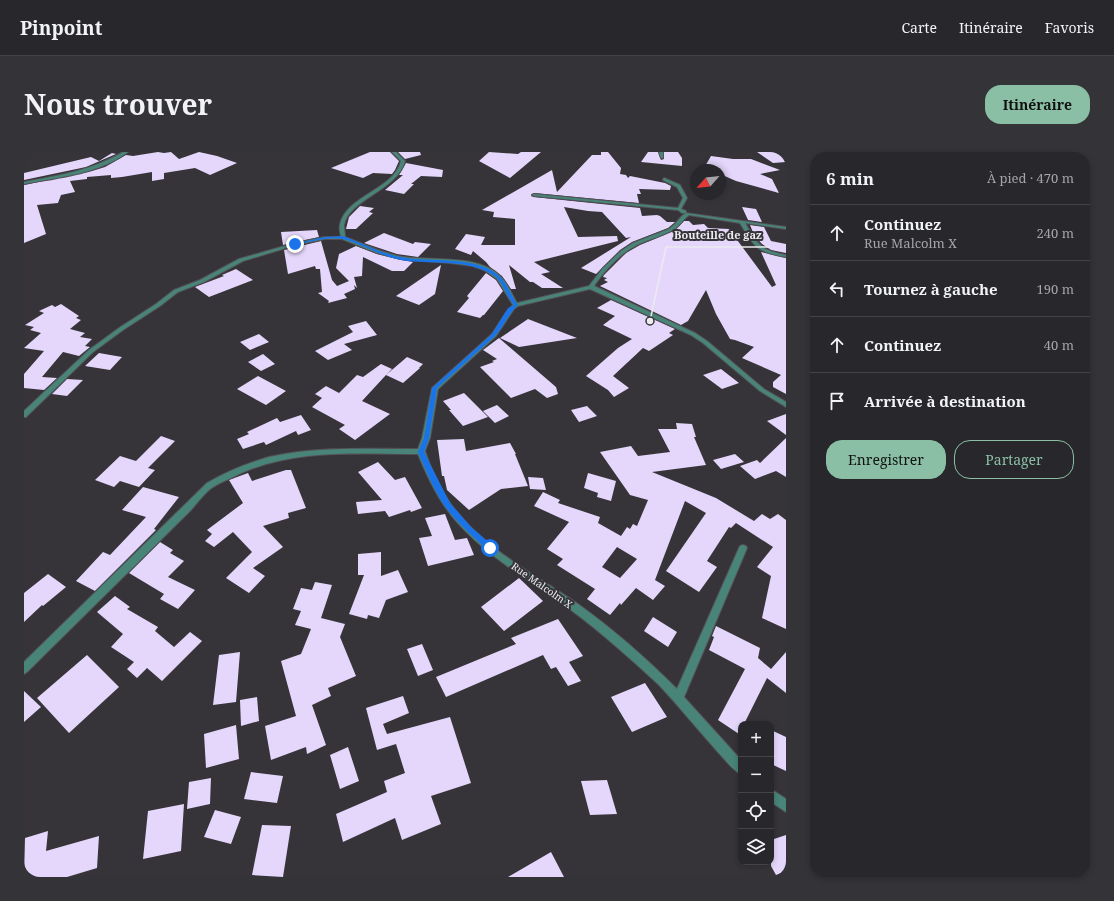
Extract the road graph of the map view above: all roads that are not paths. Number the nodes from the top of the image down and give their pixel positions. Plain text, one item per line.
1 (126, 152) edge
2 (394, 152) edge
3 (661, 152) edge
4 (662, 157) dead end
5 (664, 179) dead end
6 (24, 183) edge
7 (534, 195) dead end
8 (679, 209) junction
9 (688, 214) junction
10 (742, 222) junction
11 (786, 228) edge
12 (343, 238) junction
13 (786, 256) edge
14 (591, 288) junction
15 (516, 305) junction
16 (786, 405) edge
17 (24, 415) edge
18 (421, 452) junction
19 (743, 548) dead end
20 (24, 669) edge
21 (678, 698) junction
22 (738, 765) edge
23 (774, 797) edge
24 (786, 806) edge

1 - 6 street
2 - 12 street
3 - 4 street
5 - 8 street
7 - 8 street
8 - 9 street
9 - 10 street
9 - 14 street
10 - 11 street
10 - 13 street
12 - 15 street
12 - 17 street
14 - 15 street
14 - 16 street
15 - 18 street
18 - 20 street
18 - 21 street, Rue Malcolm X
19 - 21 street
21 - 22 street, Rue Malcolm X
23 - 24 street

